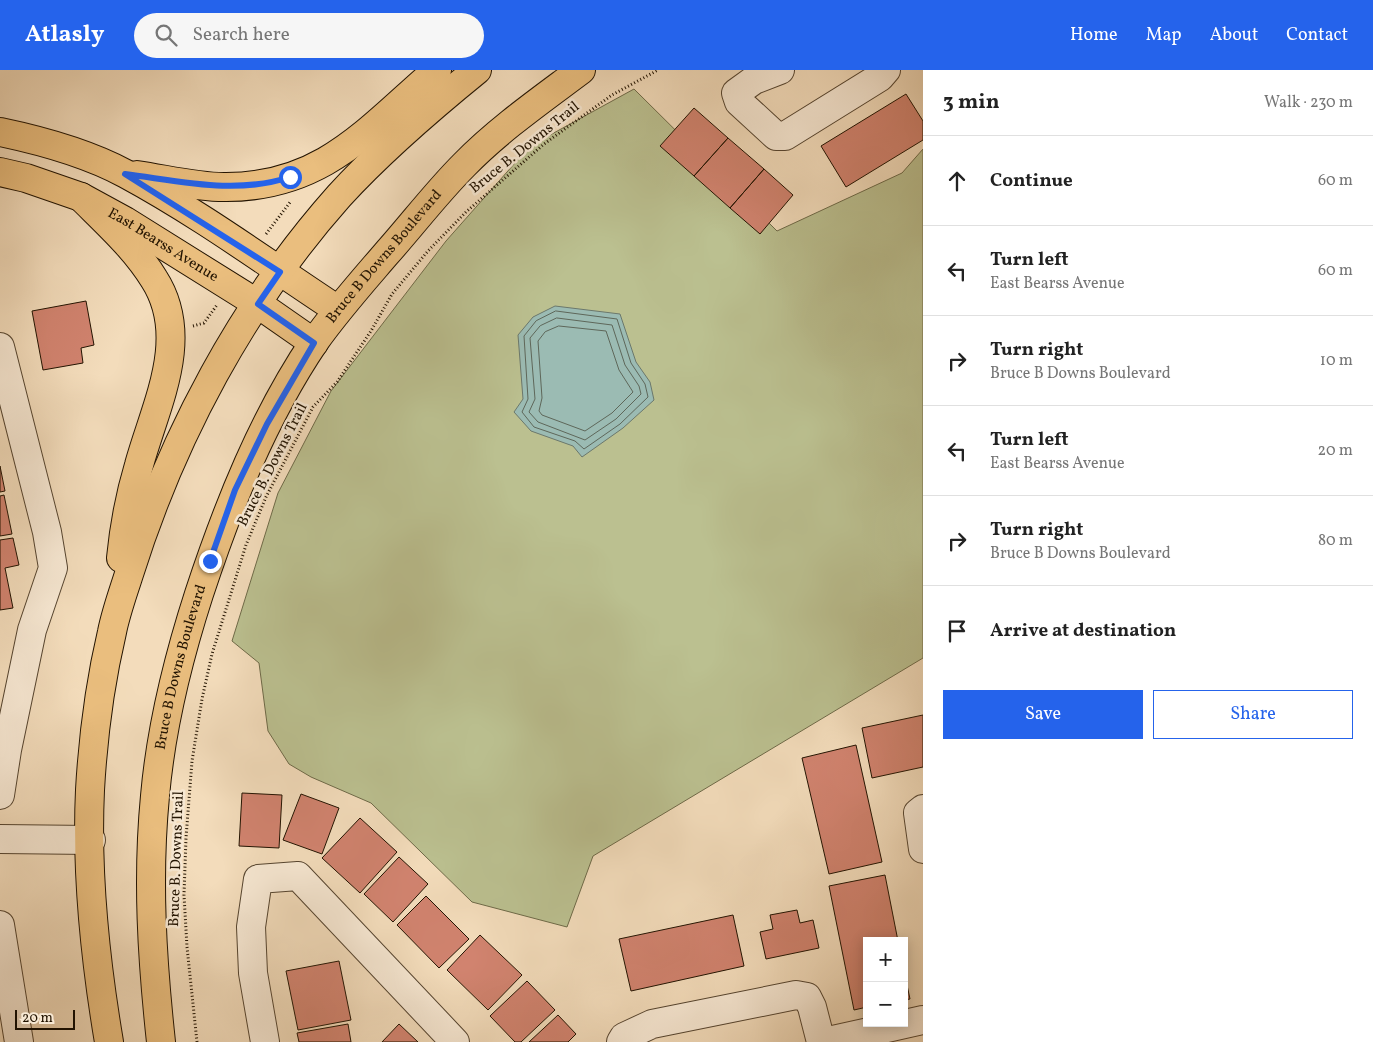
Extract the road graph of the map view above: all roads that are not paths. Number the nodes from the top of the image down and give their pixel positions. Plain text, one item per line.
1 (437, 70) edge
2 (477, 70) edge
3 (581, 70) edge
4 (780, 70) edge
5 (886, 70) edge
6 (752, 75) edge
7 (0, 132) edge
8 (0, 172) edge
9 (125, 174) junction
10 (81, 197) junction
11 (280, 272) junction
12 (258, 304) junction
13 (338, 310) junction
14 (314, 343) junction
15 (0, 347) edge
16 (112, 629) junction
17 (0, 796) edge
18 (923, 808) edge
19 (0, 838) edge
20 (91, 840) junction
21 (923, 849) edge
22 (0, 931) edge
23 (923, 1020) edge
24 (829, 1041) edge
25 (19, 1042) edge
26 (109, 1042) edge
27 (161, 1042) edge
28 (265, 1042) edge
29 (455, 1042) edge
30 (622, 1042) edge

1 - 9 main road
2 - 11 main road
3 - 13 main road, Bruce B Downs Boulevard
4 - 6 street
5 - 6 street
7 - 9 main road
8 - 10 main road, East Bearss Avenue
9 - 11 main road
10 - 12 main road, East Bearss Avenue
10 - 16 main road
11 - 12 main road
11 - 13 main road
12 - 14 main road, East Bearss Avenue
12 - 16 main road
13 - 14 main road, Bruce B Downs Boulevard
14 - 27 main road, Bruce B Downs Boulevard
15 - 17 street
16 - 20 main road
18 - 21 street
19 - 20 street
20 - 26 main road
22 - 25 street
23 - 24 street
24 - 30 street
28 - 29 street

